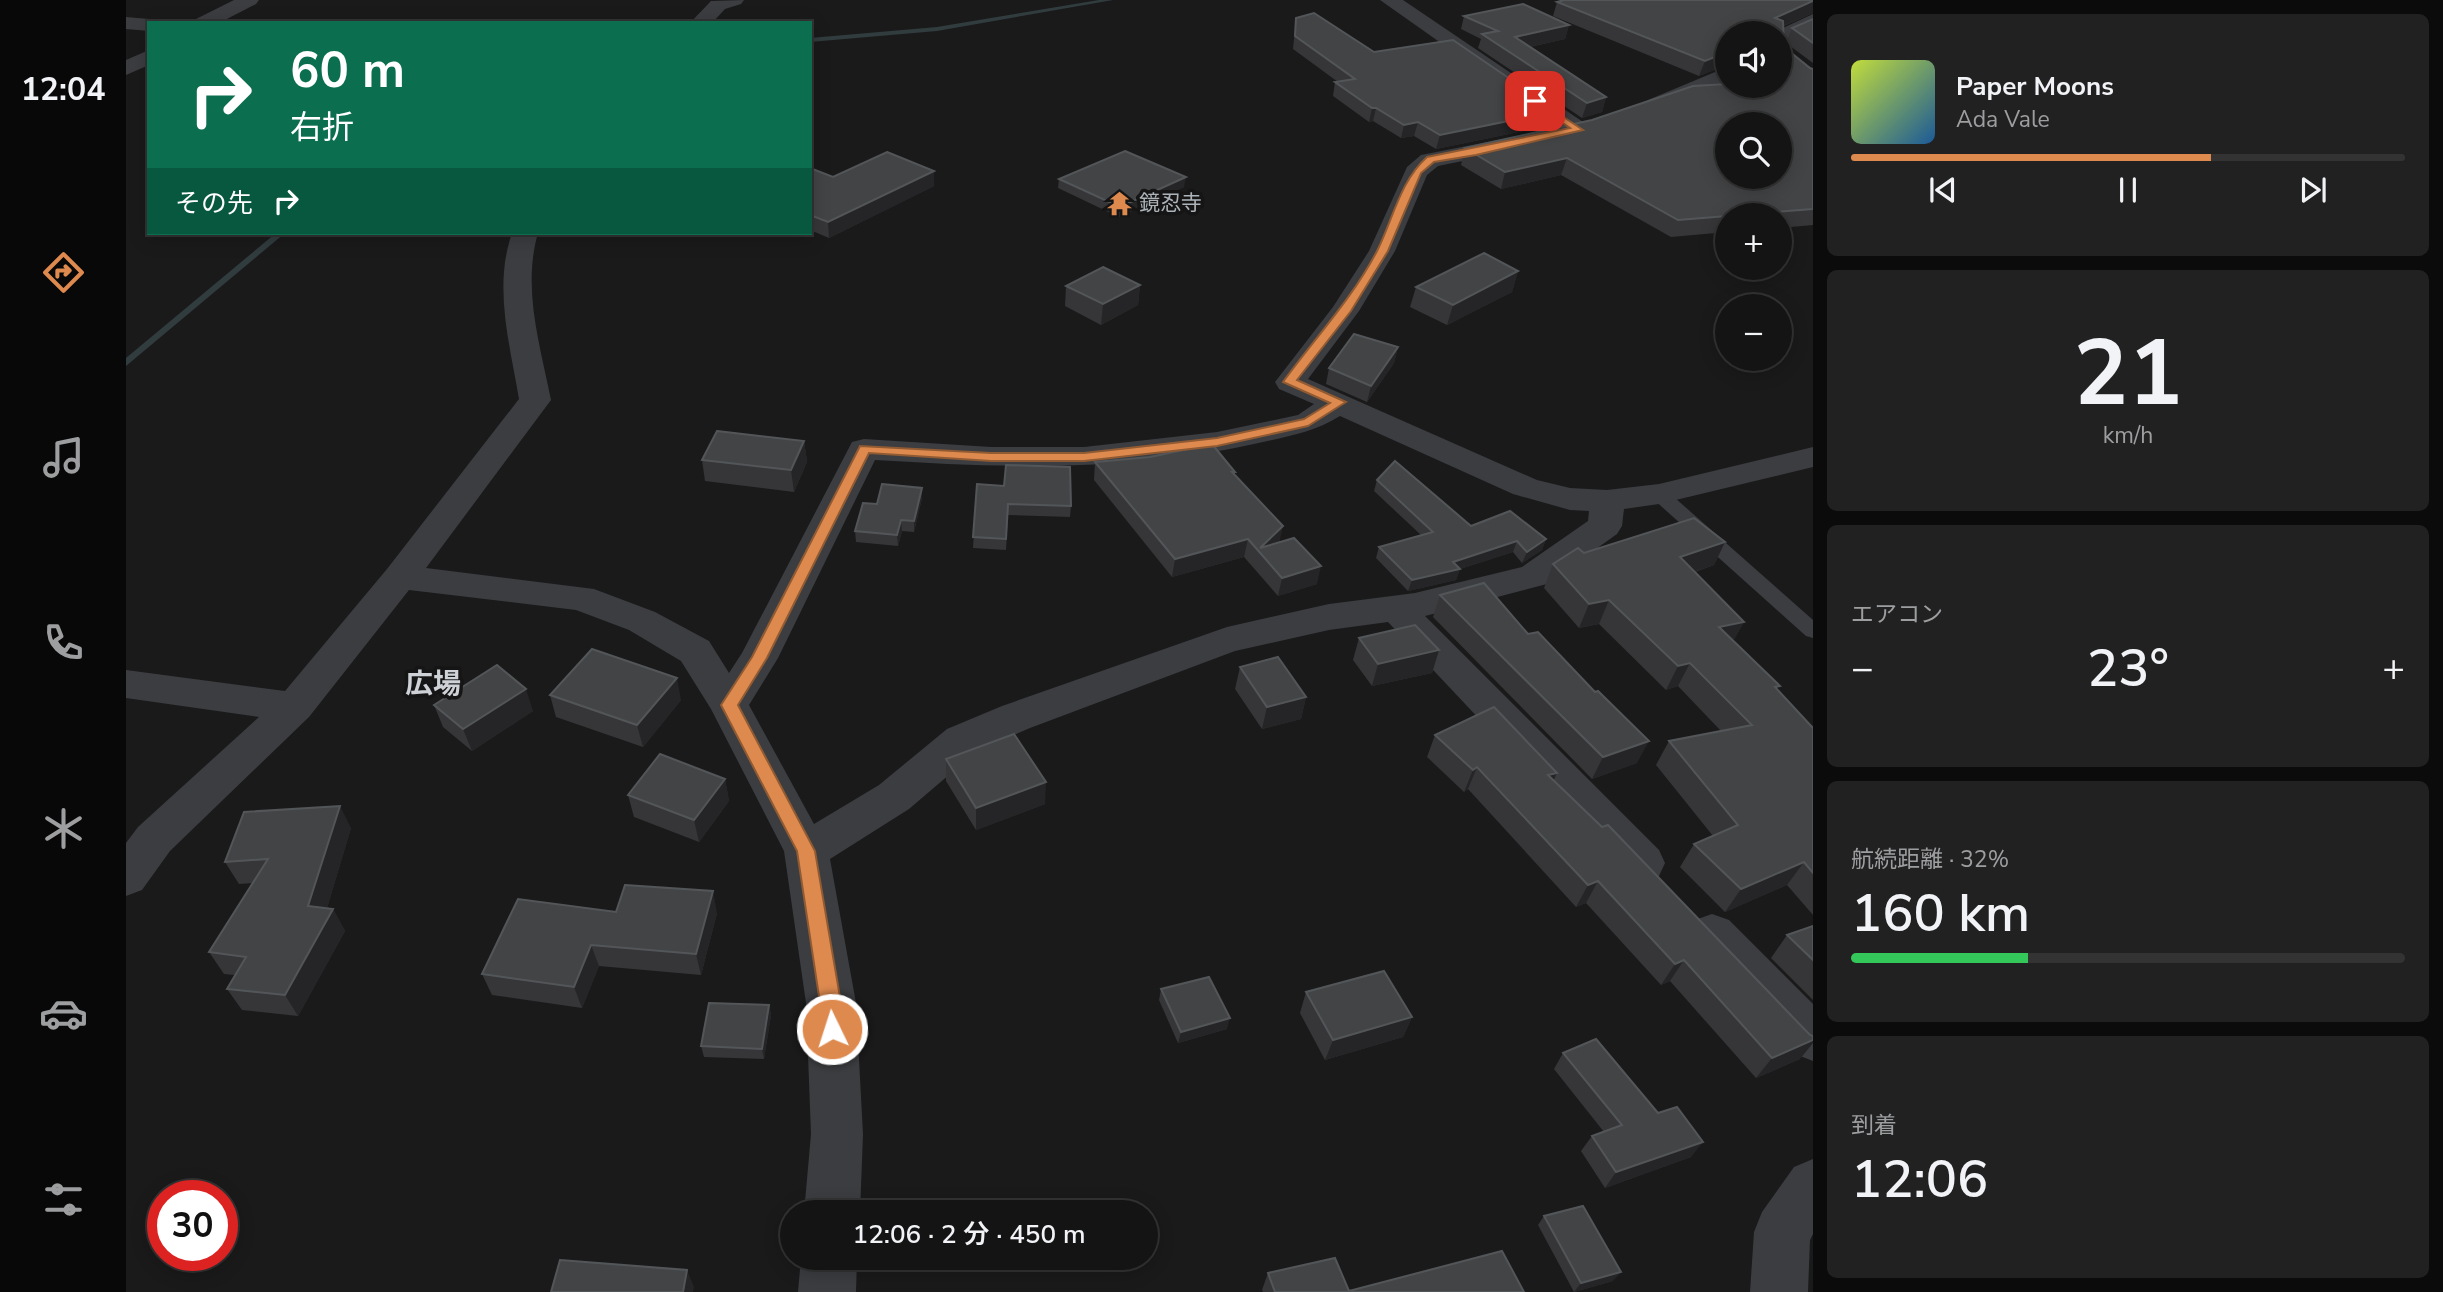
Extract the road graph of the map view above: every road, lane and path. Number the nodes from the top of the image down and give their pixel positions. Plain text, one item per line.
1 (249, 0) edge
2 (734, 0) edge
3 (1390, 0) edge
4 (1813, 20) edge
5 (207, 21) edge
6 (702, 21) edge
7 (126, 23) edge
8 (147, 25) edge
9 (1792, 31) edge
10 (147, 57) edge
11 (126, 69) edge
12 (1715, 79) edge
13 (1634, 112) edge
14 (524, 235) edge
15 (1339, 402) junction
16 (1813, 457) edge
17 (1659, 494) junction
18 (1607, 501) junction
19 (400, 577) junction
20 (1396, 608) junction
21 (1813, 631) edge
22 (126, 684) edge
23 (729, 705) junction
24 (295, 707) junction
25 (806, 851) junction
26 (126, 877) edge
27 (1813, 1038) edge
28 (1813, 1186) edge
29 (833, 1200) edge
30 (828, 1270) edge
31 (827, 1292) edge
32 (1779, 1292) edge

1 - 5 street
2 - 6 street
3 - 15 street
4 - 9 street
7 - 8 street
10 - 11 street
12 - 13 street
14 - 19 street
15 - 18 street
15 - 23 street
16 - 17 street
17 - 18 street
17 - 21 lane
18 - 20 street
19 - 23 street
19 - 24 street
20 - 25 street
20 - 27 street
22 - 24 street
23 - 25 street
24 - 26 street
25 - 29 street
28 - 32 street
30 - 31 street

